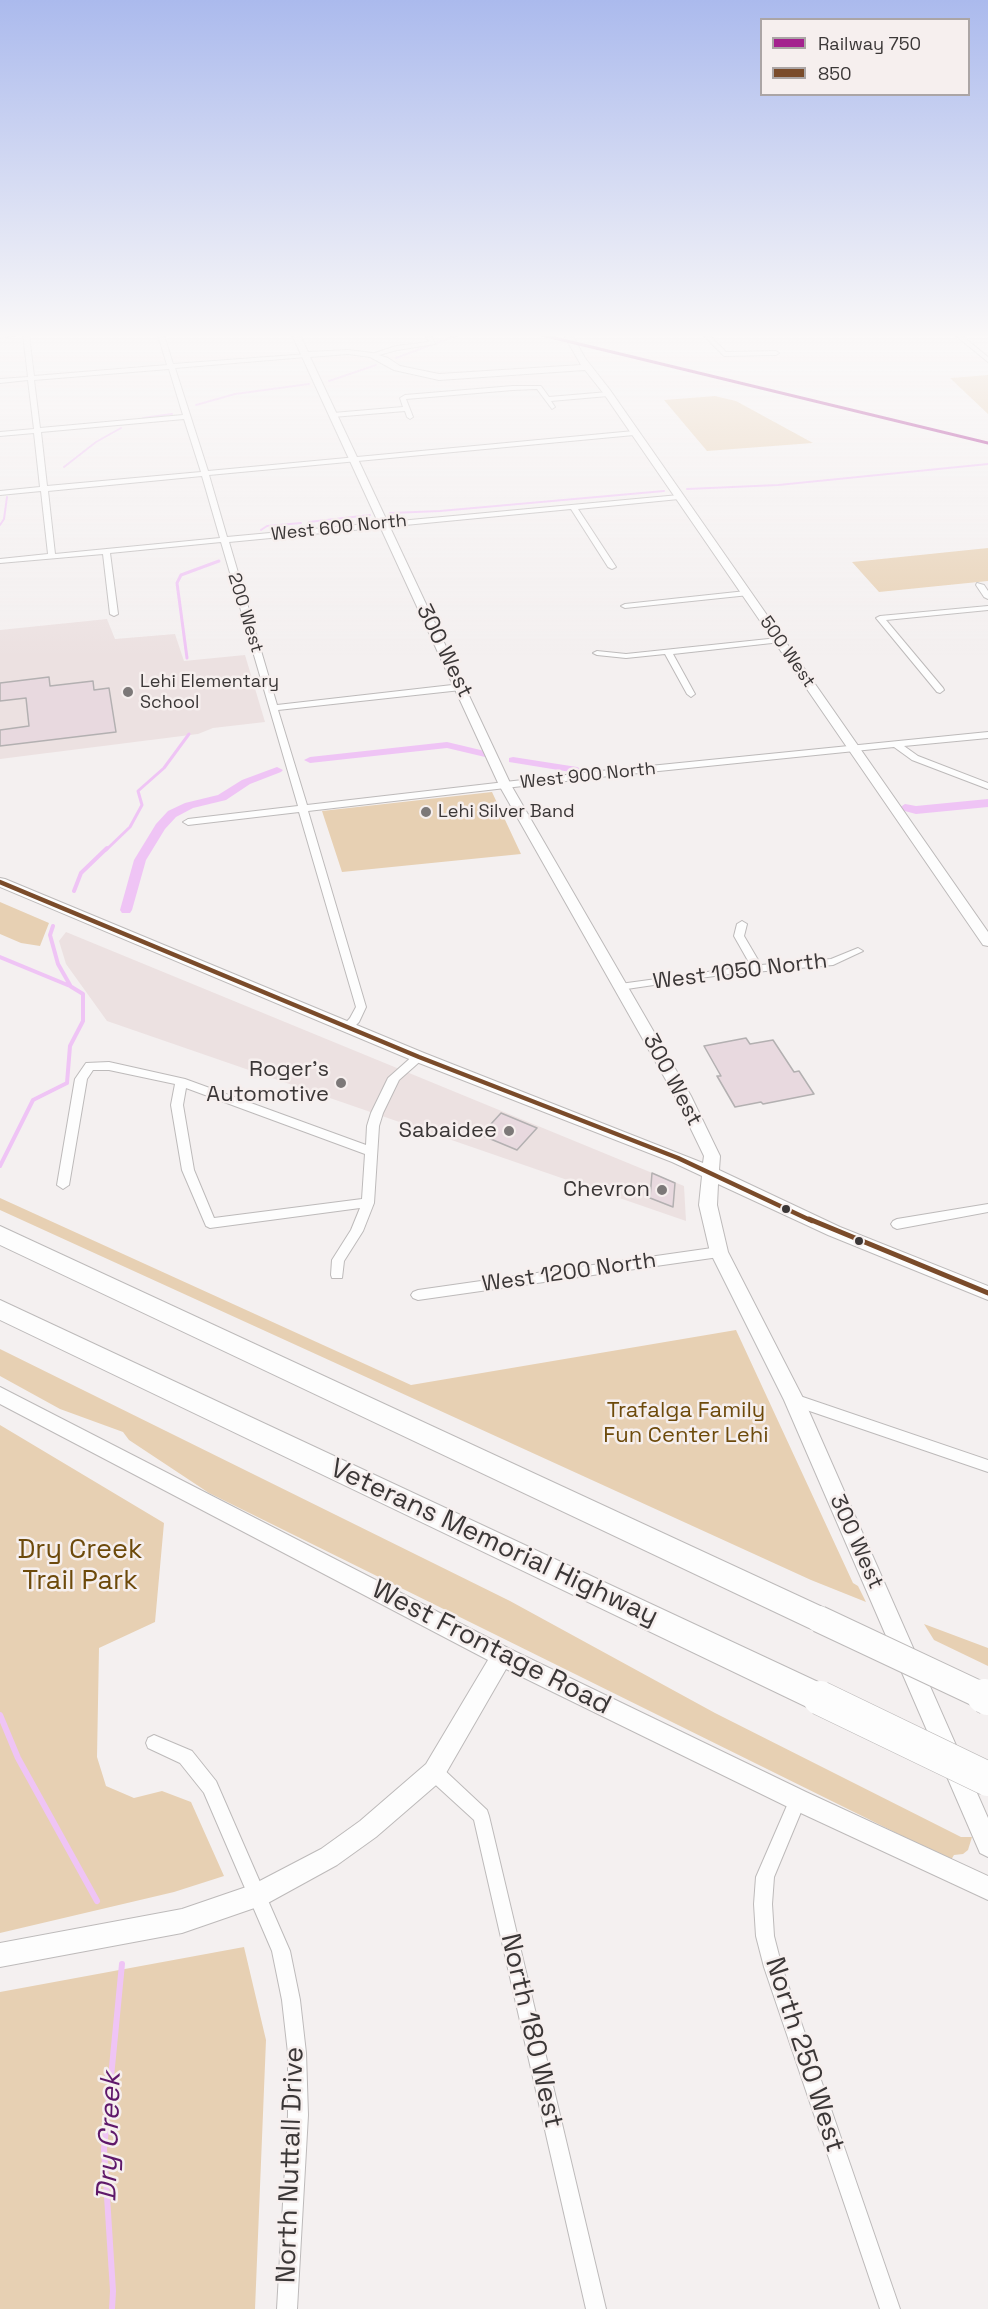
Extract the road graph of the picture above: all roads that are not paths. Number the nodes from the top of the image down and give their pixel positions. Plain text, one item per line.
1 (39, 443) edge
2 (195, 443) edge
3 (345, 443) edge
4 (532, 443) edge
5 (641, 443) edge
6 (353, 460) junction
7 (205, 474) junction
8 (46, 489) junction
9 (0, 493) edge
10 (679, 497) junction
11 (573, 507) junction
12 (382, 524) junction
13 (223, 540) junction
14 (106, 551) junction
15 (52, 556) junction
16 (0, 561) edge
17 (612, 567) dead end
18 (980, 585) dead end
19 (746, 593) junction
20 (988, 597) edge
21 (625, 606) dead end
22 (988, 608) edge
23 (114, 614) dead end
24 (778, 640) junction
25 (668, 652) junction
26 (597, 653) dead end
27 (461, 687) junction
28 (940, 690) dead end
29 (691, 693) dead end
30 (274, 708) junction
31 (988, 735) edge
32 (897, 745) junction
33 (854, 749) junction
34 (505, 785) junction
35 (988, 786) edge
36 (303, 808) junction
37 (188, 822) dead end
38 (0, 882) edge
39 (742, 924) dead end
40 (988, 942) edge
41 (858, 951) dead end
42 (758, 970) junction
43 (620, 987) junction
44 (348, 1027) junction
45 (419, 1057) junction
46 (181, 1082) junction
47 (372, 1152) junction
48 (709, 1171) junction
49 (63, 1185) dead end
50 (368, 1203) junction
51 (988, 1208) edge
52 (897, 1224) dead end
53 (0, 1235) edge
54 (719, 1252) junction
55 (337, 1275) dead end
56 (988, 1293) edge
57 (418, 1295) dead end
58 (0, 1309) edge
59 (0, 1395) edge
60 (794, 1400) junction
61 (988, 1466) edge
62 (502, 1656) junction
63 (988, 1698) edge
64 (154, 1743) dead end
65 (434, 1772) junction
66 (988, 1779) edge
67 (798, 1800) junction
68 (988, 1845) edge
69 (988, 1888) edge
70 (257, 1895) junction
71 (0, 1955) edge
72 (287, 2309) edge
73 (596, 2309) edge
74 (890, 2309) edge

1 - 8 street
2 - 7 street, 200 West
3 - 6 street, 300 West
4 - 6 street
5 - 10 street, 500 West
6 - 7 street
6 - 12 street, 300 West
7 - 8 street
7 - 13 street, 200 West
8 - 9 street
8 - 15 street
10 - 11 street, West 600 North
10 - 19 street, 500 West
11 - 12 street, West 600 North
11 - 17 street
12 - 13 street, West 600 North
12 - 27 street, 300 West
13 - 14 street, West 600 North
13 - 30 street, 200 West
14 - 15 street, West 600 North
14 - 23 street
15 - 16 street, West 600 North
18 - 20 street
19 - 21 street
19 - 24 street, 500 West
22 - 28 street
24 - 25 street
24 - 33 street, 500 West
25 - 26 street
25 - 29 street
27 - 30 street
27 - 34 street, 300 West
30 - 36 street, 200 West
31 - 32 street, West 900 North
32 - 33 street, West 900 North
32 - 35 street
33 - 34 street, West 900 North
33 - 40 street, 500 West
34 - 36 street, West 900 North
34 - 43 street, 300 West
36 - 37 street, West 900 North
36 - 44 street, 200 West
38 - 44 street
39 - 42 street
41 - 42 street, West 1050 North
42 - 43 street, West 1050 North
43 - 48 street, 300 West
44 - 45 street
45 - 47 street
45 - 48 street
46 - 47 street
46 - 49 street
46 - 50 street
47 - 50 street
48 - 54 street, 300 West
48 - 56 street
50 - 55 street
51 - 52 street
53 - 63 highway, bridge
54 - 57 street, West 1200 North
54 - 60 street, 300 West
58 - 66 highway, Veterans Memorial Highway, bridge
59 - 62 street, West Frontage Road
60 - 61 street
60 - 68 street, 300 West
62 - 65 street
62 - 67 street, West Frontage Road
64 - 70 street, North Nuttall Drive
65 - 70 street
65 - 73 street, North 180 West
67 - 69 street, West Frontage Road
67 - 74 street, North 250 West
70 - 71 street
70 - 72 street, North Nuttall Drive

